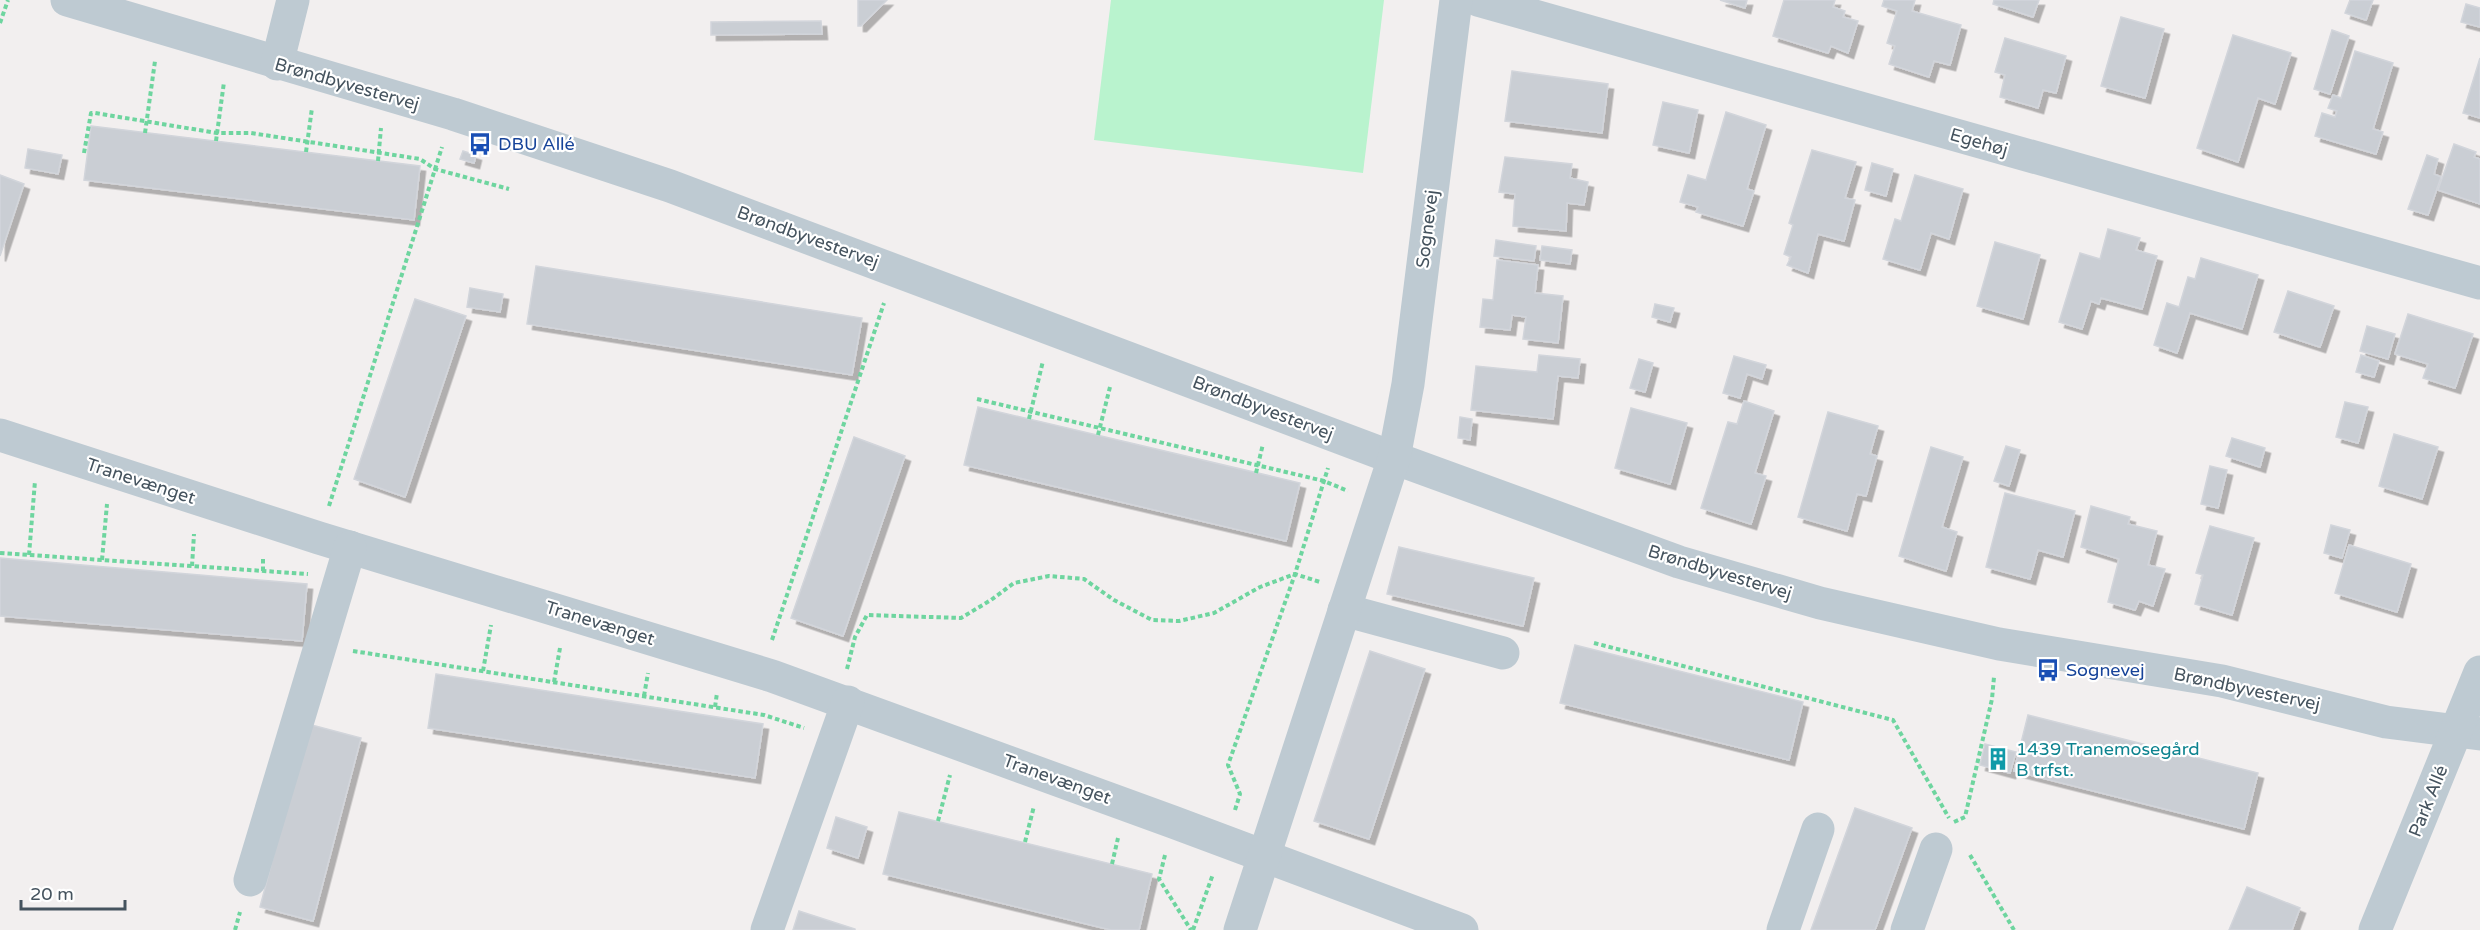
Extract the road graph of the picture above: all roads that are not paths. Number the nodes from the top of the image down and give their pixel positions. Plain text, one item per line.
1 (68, 0) edge
2 (293, 0) edge
3 (1456, 0) edge
4 (1478, 0) edge
5 (277, 63) junction
6 (2480, 283) edge
7 (0, 435) edge
8 (1394, 458) junction
9 (346, 562) junction
10 (1348, 601) junction
11 (1503, 653) dead end
12 (2480, 672) edge
13 (843, 700) junction
14 (2468, 732) edge
15 (1818, 829) dead end
16 (1948, 835) road end
17 (1265, 856) junction
18 (250, 880) dead end
19 (768, 930) edge
20 (1240, 930) edge
21 (1462, 930) edge
22 (1784, 930) edge
23 (1907, 930) edge
24 (2374, 930) edge

1 - 5 street, Brøndbyvestervej
2 - 5 street
3 - 8 street, Sognevej
4 - 6 street, Egehøj
5 - 8 street, Brøndbyvestervej
7 - 9 street, Tranevænget
8 - 10 street
8 - 14 street, Brøndbyvestervej
9 - 13 street, Tranevænget
9 - 18 street
10 - 11 street
10 - 17 street
12 - 14 street, Park Allé
13 - 17 street, Tranevænget
13 - 19 street
14 - 24 street, Park Allé
15 - 22 street
16 - 23 street
17 - 20 street
17 - 21 street, Tranevænget

